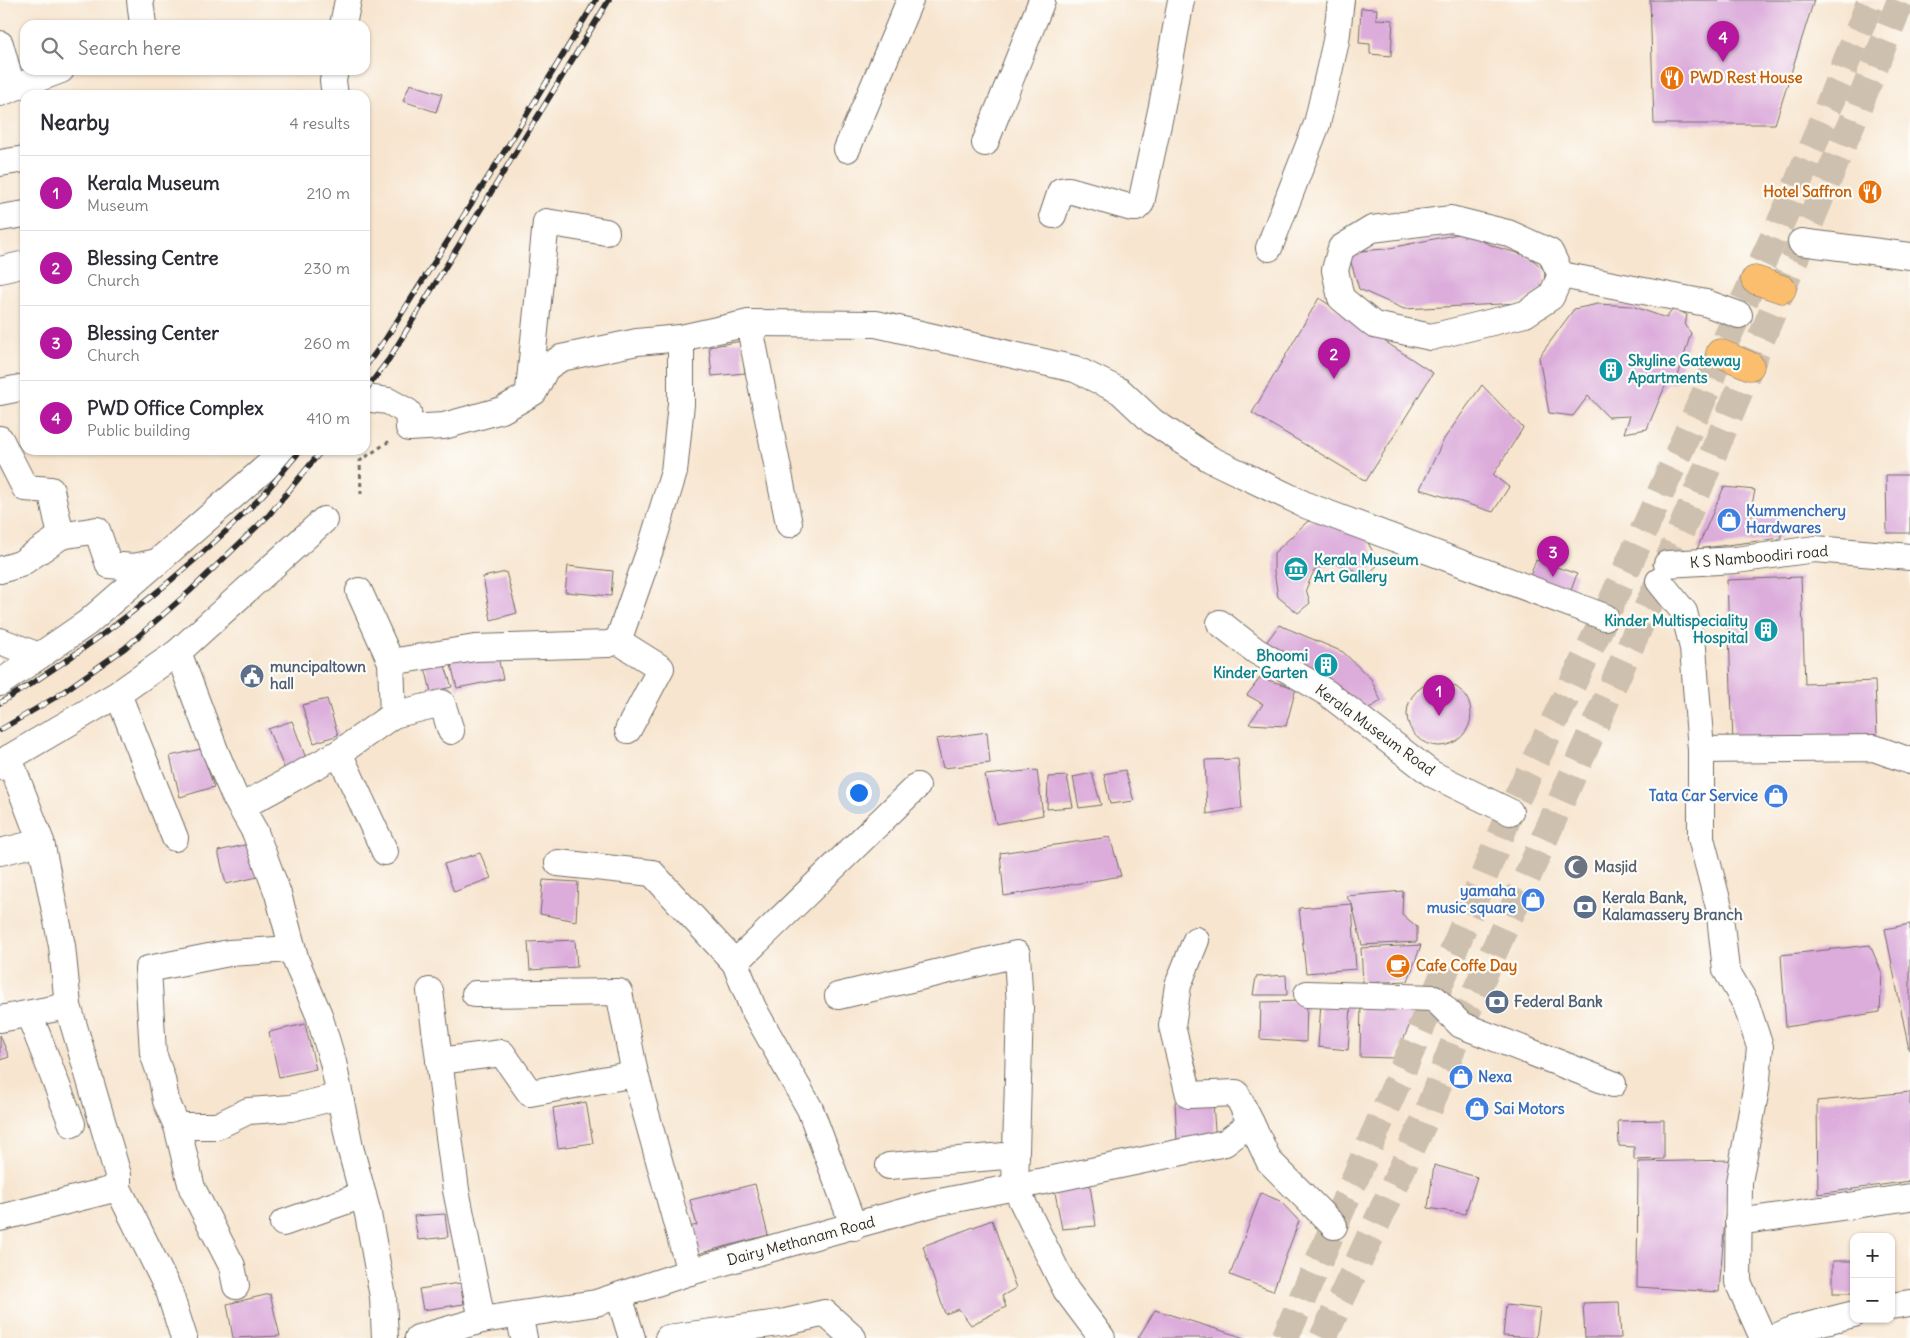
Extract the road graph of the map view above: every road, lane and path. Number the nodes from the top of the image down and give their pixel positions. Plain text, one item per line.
1 (140, 0) edge
2 (348, 0) edge
3 (910, 0) edge
4 (1042, 0) edge
5 (1181, 0) edge
6 (1341, 0) edge
7 (142, 20) edge
8 (344, 20) edge
9 (0, 44) edge
10 (334, 75) edge
11 (52, 80) edge
12 (6, 90) edge
13 (334, 90) edge
14 (985, 143) dead end
15 (846, 149) dead end
16 (20, 160) edge
17 (0, 163) edge
18 (20, 215) edge
19 (1053, 215) dead end
20 (0, 218) edge
21 (606, 232) dead end
22 (1801, 242) dead end
23 (1269, 248) dead end
24 (1910, 256) edge
25 (20, 265) edge
26 (0, 270) edge
27 (1561, 275) junction
28 (1755, 280) dead end
29 (1782, 289) dead end
30 (1739, 315) dead end
31 (749, 323) junction
32 (680, 338) junction
33 (1720, 353) dead end
34 (1750, 366) dead end
35 (20, 388) edge
36 (0, 392) edge
37 (528, 395) junction
38 (370, 399) edge
39 (408, 428) junction
40 (0, 439) edge
41 (370, 454) edge
42 (280, 455) edge
43 (369, 455) edge
44 (361, 494) dead end
45 (324, 520) dead end
46 (789, 524) dead end
47 (61, 536) junction
48 (1910, 558) edge
49 (157, 562) junction
50 (0, 570) edge
51 (360, 591) dead end
52 (1605, 617) dead end
53 (1220, 623) dead end
54 (0, 641) edge
55 (618, 641) junction
56 (178, 652) junction
57 (39, 656) junction
58 (390, 662) junction
59 (0, 683) edge
60 (118, 694) junction
61 (393, 714) junction
62 (628, 730) dead end
63 (451, 731) dead end
64 (1701, 750) junction
65 (339, 753) junction
66 (1910, 761) edge
67 (4, 763) edge
68 (918, 786) dead end
69 (241, 807) junction
70 (1510, 812) dead end
71 (175, 838) dead end
72 (41, 842) junction
73 (0, 852) edge
74 (385, 852) dead end
75 (558, 863) dead end
76 (1196, 940) dead end
77 (292, 949) junction
78 (735, 963) junction
79 (430, 991) dead end
80 (475, 994) dead end
81 (1307, 994) dead end
82 (838, 996) dead end
83 (68, 1006) junction
84 (29, 1014) junction
85 (0, 1019) edge
86 (439, 1061) junction
87 (635, 1074) junction
88 (1613, 1084) dead end
89 (340, 1096) junction
90 (1251, 1123) junction
91 (72, 1124) dead end
92 (177, 1126) junction
93 (1016, 1155) junction
94 (889, 1166) dead end
95 (1015, 1187) junction
96 (118, 1188) junction
97 (362, 1195) junction
98 (1910, 1197) edge
99 (0, 1218) edge
100 (283, 1222) dead end
101 (1738, 1222) junction
102 (1334, 1226) dead end
103 (854, 1227) junction
104 (690, 1272) junction
105 (236, 1286) dead end
106 (619, 1296) junction
107 (1910, 1303) edge
108 (1895, 1305) edge
109 (1850, 1315) edge
110 (482, 1320) junction
111 (521, 1327) edge
112 (184, 1338) edge
113 (385, 1338) edge
114 (418, 1338) edge
115 (632, 1338) edge
116 (668, 1338) edge
117 (853, 1338) edge
118 (1102, 1338) edge
119 (1763, 1338) edge
120 (1773, 1338) edge

1 - 7 street
2 - 8 street
3 - 15 street
4 - 14 street
5 - 19 street
6 - 23 street
9 - 12 street
10 - 13 street
11 - 12 street
16 - 17 street
18 - 20 street
21 - 37 street
22 - 24 street
25 - 26 street
27 - 27 street
27 - 30 street
28 - 29 highway
31 - 32 street
31 - 46 street
31 - 52 street
32 - 37 street
32 - 55 street
33 - 34 highway
35 - 36 street
37 - 39 street
38 - 39 street
39 - 41 path
40 - 47 street
42 - 49 street
43 - 44 path
45 - 56 street
47 - 49 street
47 - 50 street
48 - 64 street, K S Namboodiri road
49 - 57 street
51 - 58 street
53 - 70 street, Kerala Museum Road
54 - 57 street
55 - 58 street
55 - 62 street
56 - 60 street
56 - 69 street
57 - 59 street
58 - 61 street
60 - 67 street
60 - 71 street
61 - 63 street
61 - 65 street
64 - 66 street
64 - 101 street
65 - 69 street
65 - 74 street
67 - 72 street
68 - 78 street
69 - 77 street
72 - 73 street
72 - 83 street
75 - 78 street
76 - 90 street
77 - 89 street
77 - 92 street
78 - 103 street
79 - 86 street
80 - 87 street
81 - 88 street
82 - 93 street
83 - 84 street
83 - 96 street
84 - 85 street
84 - 91 street
86 - 87 street
86 - 110 street
87 - 104 street
89 - 92 street
89 - 97 street
90 - 95 street, Dairy Methanam Road
90 - 102 street
92 - 105 street
93 - 94 street
93 - 95 street
95 - 103 street, Dairy Methanam Road
95 - 118 street
96 - 99 street
96 - 112 street
97 - 100 street
97 - 113 street
98 - 101 street
101 - 119 street
103 - 104 street, Dairy Methanam Road
104 - 106 street, Dairy Methanam Road
106 - 111 street, Dairy Methanam Road
106 - 115 street
107 - 108 street
109 - 120 street
110 - 111 street, Dairy Methanam Road
110 - 114 street, Dairy Methanam Road
116 - 117 street

